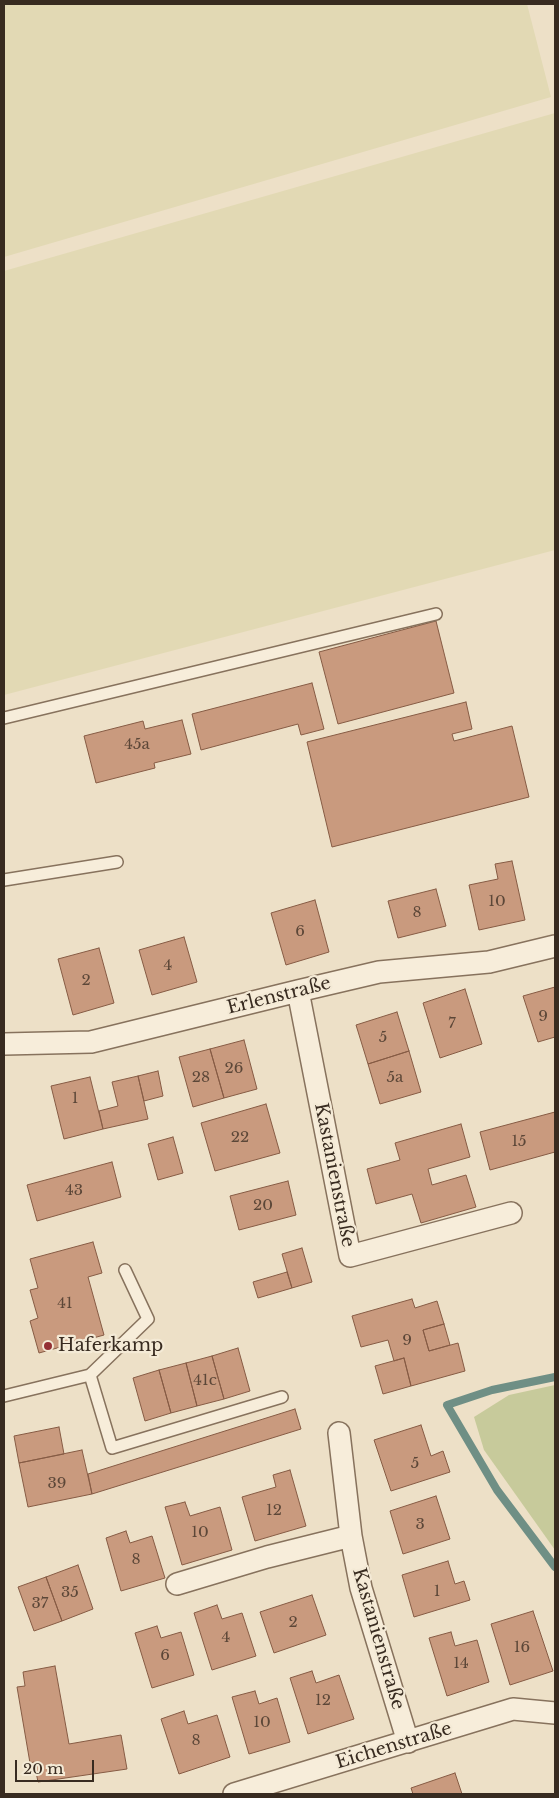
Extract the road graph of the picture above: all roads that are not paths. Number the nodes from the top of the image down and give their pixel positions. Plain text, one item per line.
1 (436, 614) dead end
2 (4, 718) edge
3 (117, 862) dead end
4 (4, 880) edge
5 (555, 946) edge
6 (298, 991) junction
7 (4, 1044) edge
8 (511, 1213) dead end
9 (125, 1270) dead end
10 (90, 1375) junction
11 (4, 1396) edge
12 (282, 1397) dead end
13 (339, 1433) dead end
14 (351, 1536) junction
15 (177, 1584) dead end
16 (555, 1712) edge
17 (408, 1742) junction
18 (234, 1794) edge

1 - 2 lane
3 - 4 lane
5 - 6 street, Erlenstraße
6 - 7 street, Erlenstraße
6 - 8 street, Kastanienstraße
9 - 10 lane
10 - 11 lane
10 - 12 lane
13 - 14 street, Kastanienstraße
14 - 15 street
14 - 17 street, Kastanienstraße
16 - 17 street, Eichenstraße
17 - 18 street, Eichenstraße

